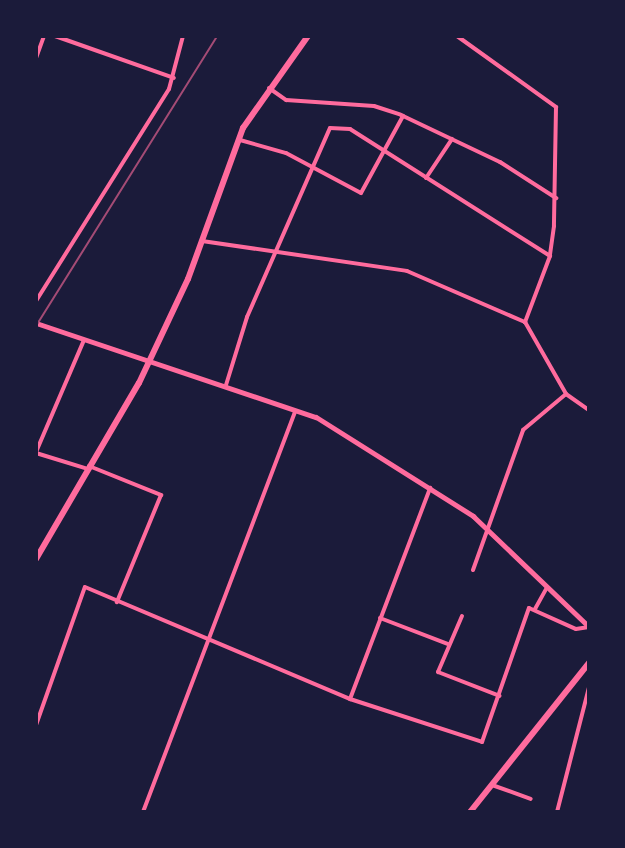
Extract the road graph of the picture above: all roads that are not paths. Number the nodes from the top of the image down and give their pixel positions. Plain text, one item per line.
1 (44, 36) edge
2 (55, 36) edge
3 (183, 36) edge
4 (308, 36) edge
5 (457, 36) edge
6 (36, 58) edge
7 (174, 78) junction
8 (269, 88) junction
9 (403, 116) junction
10 (452, 139) junction
11 (237, 140) junction
12 (385, 152) junction
13 (312, 169) junction
14 (426, 178) junction
15 (556, 198) junction
16 (202, 241) junction
17 (274, 252) junction
18 (550, 256) junction
19 (36, 301) edge
20 (525, 322) junction
21 (36, 323) edge
22 (85, 339) junction
23 (150, 361) junction
24 (226, 385) junction
25 (566, 394) junction
26 (296, 408) junction
27 (589, 410) edge
28 (36, 452) edge
29 (88, 468) junction
30 (430, 488) junction
31 (489, 529) junction
32 (36, 559) edge
33 (473, 570) dead end
34 (547, 585) junction
35 (117, 602) junction
36 (535, 609) junction
37 (462, 616) dead end
38 (380, 618) junction
39 (589, 627) edge
40 (209, 639) junction
41 (448, 644) junction
42 (589, 663) edge
43 (589, 687) edge
44 (500, 696) junction
45 (350, 699) junction
46 (36, 725) edge
47 (492, 785) junction
48 (531, 799) dead end
49 (143, 812) edge
50 (470, 812) edge
51 (557, 812) edge

1 - 6 street
2 - 7 street
3 - 7 street
4 - 8 main road
5 - 15 street
7 - 19 street
8 - 9 street
8 - 11 main road
9 - 10 street
9 - 12 street
10 - 14 street
10 - 15 street
11 - 13 street
11 - 16 main road
12 - 13 street
12 - 13 street
12 - 14 street
13 - 17 street
14 - 18 street
15 - 18 street
16 - 17 street
16 - 23 main road
17 - 20 street
17 - 24 street
18 - 20 street
20 - 25 street
21 - 22 street
22 - 23 street
22 - 28 street
23 - 24 street
23 - 29 main road
24 - 26 street
25 - 27 street
25 - 31 street
26 - 30 street
26 - 40 street
28 - 29 street
29 - 32 main road
29 - 35 street
30 - 31 street
30 - 38 street
31 - 33 street
31 - 34 street
34 - 36 street
34 - 39 street
35 - 40 street
35 - 46 street
36 - 39 street
36 - 44 street
37 - 41 street
38 - 41 street
38 - 45 street
40 - 45 street
40 - 49 street
41 - 44 street
42 - 47 main road
43 - 51 street
44 - 45 street
47 - 48 street
47 - 50 main road

